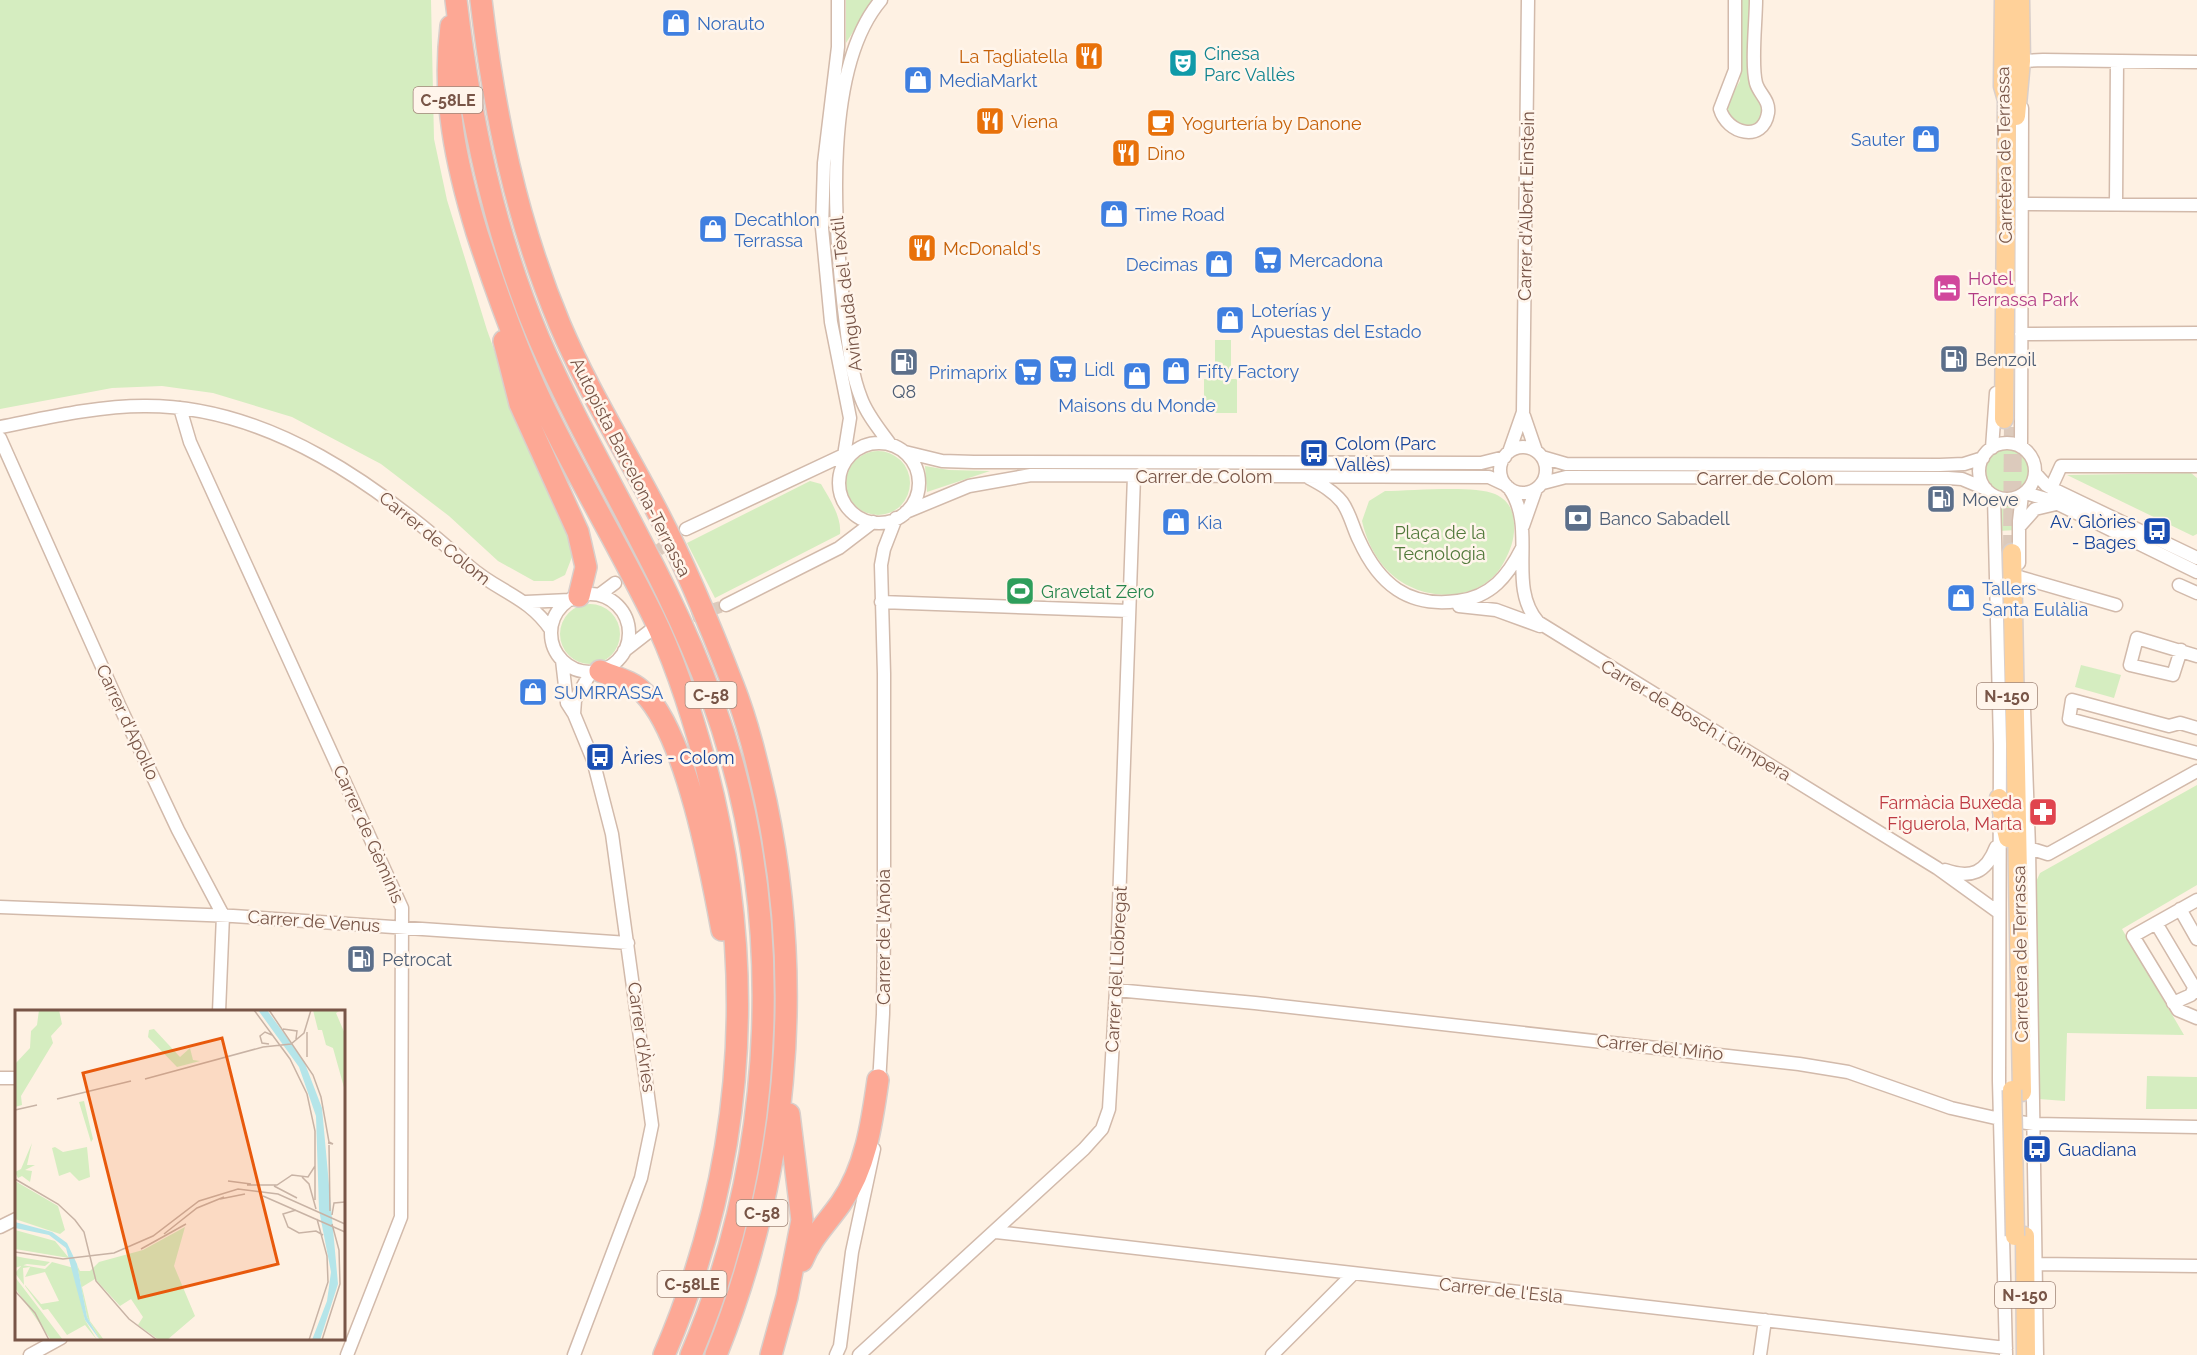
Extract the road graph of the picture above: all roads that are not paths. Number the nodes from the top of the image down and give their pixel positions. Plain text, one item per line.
1 (455, 0) edge
2 (481, 0) edge
3 (838, 0) edge
4 (881, 0) edge
5 (1528, 0) edge
6 (1735, 0) edge
7 (1756, 0) edge
8 (2008, 1) edge
9 (2021, 61) junction
10 (2117, 61) junction
11 (2197, 62) edge
12 (2004, 86) junction
13 (467, 199) junction
14 (2022, 204) junction
15 (2116, 204) junction
16 (2197, 205) edge
17 (2197, 333) edge
18 (2021, 334) junction
19 (180, 408) junction
20 (1523, 412) junction
21 (0, 427) edge
22 (0, 438) edge
23 (890, 444) junction
24 (2021, 447) junction
25 (905, 452) junction
26 (1988, 453) junction
27 (1507, 454) junction
28 (1539, 454) junction
29 (840, 460) junction
30 (2197, 466) edge
31 (2035, 472) junction
32 (1134, 476) junction
33 (1305, 476) junction
34 (1539, 486) junction
35 (1507, 487) junction
36 (2051, 489) junction
37 (1990, 493) junction
38 (2023, 494) junction
39 (2056, 504) junction
40 (901, 515) junction
41 (873, 522) junction
42 (2019, 527) junction
43 (686, 529) tunnel mouth
44 (1522, 530) junction
45 (1522, 547) junction
46 (2008, 553) tunnel mouth
47 (2197, 558) edge
48 (2197, 572) edge
49 (2019, 577) junction
50 (615, 583) dead end
51 (2179, 585) dead end
52 (2197, 593) edge
53 (583, 597) junction
54 (526, 602) junction
55 (881, 602) junction
56 (1443, 603) junction
57 (726, 605) tunnel mouth
58 (2116, 605) dead end
59 (1129, 611) junction
60 (1547, 629) junction
61 (551, 630) junction
62 (651, 630) dead end
63 (2181, 650) dead end
64 (624, 651) junction
65 (2197, 656) edge
66 (562, 660) junction
67 (595, 671) junction
68 (574, 714) junction
69 (2197, 728) edge
70 (2197, 753) edge
71 (2197, 771) edge
72 (2026, 787) junction
73 (1999, 798) joint
74 (2008, 834) junction
75 (2029, 848) junction
76 (1937, 868) junction
77 (2197, 900) edge
78 (0, 907) edge
79 (2180, 909) junction
80 (1998, 912) junction
81 (223, 915) junction
82 (2156, 923) junction
83 (403, 927) junction
84 (2197, 939) edge
85 (628, 943) junction
86 (1116, 990) junction
87 (2196, 990) edge
88 (2176, 1006) junction
89 (219, 1010) edge
90 (2197, 1017) edge
91 (785, 1065) junction
92 (878, 1080) junction
93 (2000, 1119) junction
94 (2034, 1124) junction
95 (2197, 1127) edge
96 (713, 1211) junction
97 (15, 1220) edge
98 (0, 1227) edge
99 (996, 1232) junction
100 (2020, 1236) junction
101 (2037, 1264) junction
102 (2197, 1266) edge
103 (1353, 1274) junction
104 (787, 1297) junction
105 (1765, 1320) junction
106 (56, 1340) edge
107 (2009, 1352) edge
108 (30, 1355) edge
109 (347, 1355) edge
110 (574, 1355) edge
111 (664, 1355) edge
112 (690, 1355) edge
113 (716, 1355) edge
114 (771, 1355) edge
115 (836, 1355) edge
116 (859, 1355) edge
117 (1272, 1355) edge
118 (1760, 1355) edge
119 (2026, 1355) edge
120 (2037, 1355) edge

1 - 13 highway, C-58LE
1 - 112 highway, Autopista Barcelona-Terrassa / C-58
2 - 91 highway, Autopista Barcelona-Terrassa / C-58
3 - 29 street, Avinguda del Tèxtil
4 - 23 street, Avinguda del Tèxtil
5 - 20 street, Carrer d'Albert Einstein
6 - 7 street
8 - 9 main road, Carretera de Terrassa
8 - 12 main road, Carretera de Terrassa
9 - 10 street
9 - 12 main road, Carretera de Terrassa
9 - 14 street
10 - 11 street
10 - 15 street
12 - 26 street
13 - 53 highway
13 - 96 highway, C-58LE
14 - 15 street
14 - 18 street
15 - 16 street
17 - 18 street
18 - 24 street
19 - 21 street, Carrer de Colom
19 - 54 street, Carrer de Colom
19 - 83 street, Carrer de Gèminis
20 - 27 street, Carrer d'Albert Einstein
20 - 28 street, Carrer d'Albert Einstein
22 - 81 street, Carrer d'Apol·lo
23 - 25 street
23 - 29 street
24 - 26 street
24 - 31 street
25 - 27 street, Carrer de Colom
25 - 40 street
26 - 28 street, Carrer de Colom
26 - 37 street
27 - 28 street
27 - 35 street
28 - 34 street
29 - 41 street
29 - 43 street
30 - 36 street
31 - 36 street
31 - 38 street
32 - 33 street, Carrer de Colom
32 - 40 street, Carrer de Colom
32 - 59 street, Carrer del Llobregat
33 - 35 street, Carrer de Colom
33 - 56 street
34 - 35 street
34 - 37 street, Carrer de Colom
34 - 44 street, Carrer de Bosch i Gimpera
35 - 44 street, Carrer de Bosch i Gimpera
36 - 47 street
37 - 38 street
37 - 73 street
38 - 39 street
38 - 42 street
39 - 42 street
39 - 48 street
40 - 41 street
40 - 55 street, Carrer de l'Anoia
41 - 57 street
42 - 49 street
44 - 45 street, Carrer de Bosch i Gimpera
45 - 56 street
45 - 60 street, Carrer de Bosch i Gimpera
46 - 74 main road, Carretera de Terrassa / N-150
49 - 58 street
49 - 72 street
50 - 53 street
51 - 52 street
53 - 54 street
53 - 61 street
53 - 64 street
54 - 61 street, Carrer de Colom
55 - 59 street
55 - 92 street, Carrer de l'Anoia
56 - 60 street
59 - 86 street, Carrer del Llobregat
60 - 76 street, Carrer de Bosch i Gimpera
61 - 66 street
62 - 64 street
63 - 65 street
64 - 67 street
66 - 67 street
66 - 68 street, Carrer d'Àries
67 - 68 street
67 - 96 highway
68 - 85 street, Carrer d'Àries
69 - 70 street
71 - 75 street
72 - 74 main road
72 - 75 street
73 - 74 main road
74 - 76 street, Carrer de Bosch i Gimpera
74 - 80 street
74 - 100 main road, Carretera de Terrassa / N-150
75 - 94 street
76 - 80 street, Carrer de Bosch i Gimpera
77 - 79 street
78 - 81 street, Carrer de Venus
79 - 82 street
79 - 84 street
80 - 93 street
81 - 83 street, Carrer de Venus
81 - 89 street
82 - 87 street
82 - 88 street
83 - 85 street, Carrer de Venus
83 - 109 street, Carrer de Gèminis
85 - 110 street, Carrer d'Àries
86 - 93 street, Carrer del Miño
86 - 99 street, Carrer del Llobregat
87 - 88 street
88 - 90 street
91 - 104 highway
91 - 113 highway, Autopista Barcelona-Terrassa / C-58
92 - 104 highway
92 - 115 street, Carrer de l'Anoia
93 - 94 street, Carrer del Miño
93 - 107 street
94 - 95 street, Carrer del Miño
94 - 101 street
96 - 111 highway, C-58LE
97 - 98 street
99 - 103 street, Carrer de l'Esla
99 - 116 street, Carrer del Llobregat
100 - 107 main road, Carretera de Terrassa / N-150
100 - 119 main road, Carretera de Terrassa / N-150
101 - 102 street
101 - 120 street
103 - 105 street, Carrer de l'Esla
103 - 117 street
104 - 114 highway
105 - 107 street, Carrer de l'Esla
105 - 118 street
106 - 108 street

